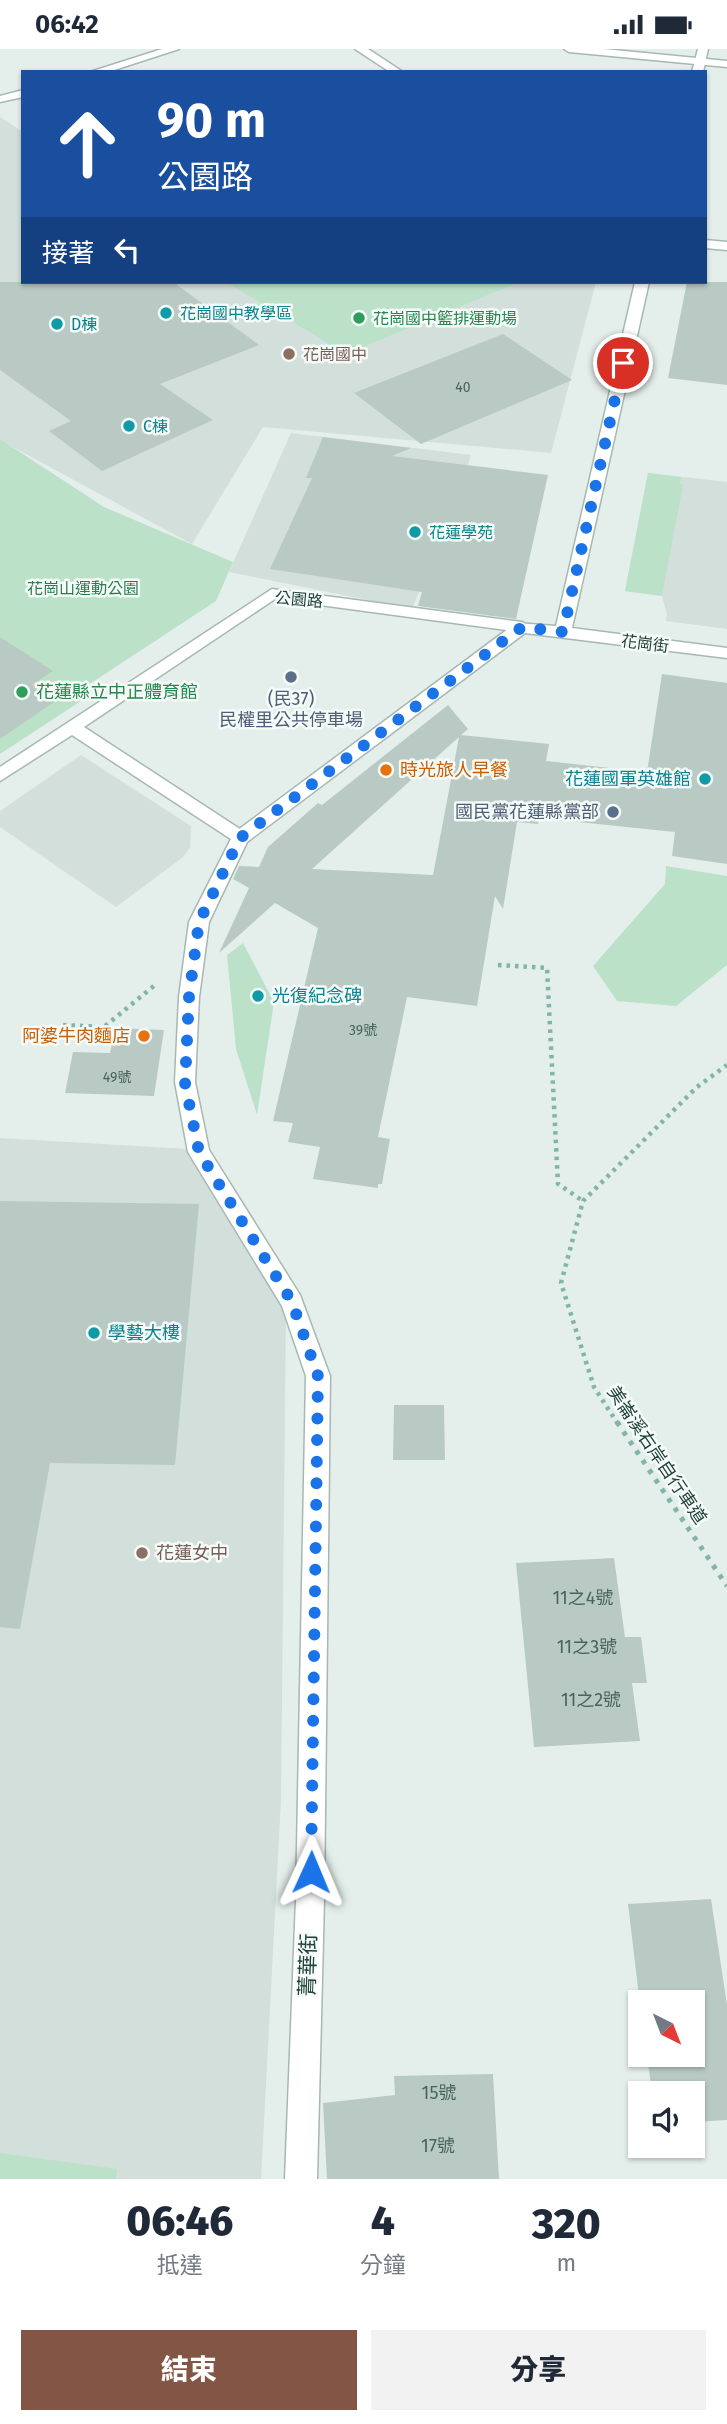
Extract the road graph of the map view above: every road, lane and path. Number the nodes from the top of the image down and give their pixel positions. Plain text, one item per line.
1 (174, 49) edge
2 (360, 49) edge
3 (569, 49) edge
4 (703, 49) edge
5 (727, 64) edge
6 (699, 67) edge
7 (102, 70) edge
8 (395, 70) edge
9 (21, 94) edge
10 (0, 99) edge
11 (707, 244) edge
12 (727, 246) edge
13 (642, 284) edge
14 (522, 627) junction
15 (563, 632) junction
16 (727, 653) edge
17 (72, 727) junction
18 (0, 775) edge
19 (240, 838) junction
20 (498, 965) dead end
21 (156, 984) dead end
22 (63, 1025) dead end
23 (727, 1065) edge
24 (583, 1201) junction
25 (727, 1586) edge
26 (301, 2179) edge

1 - 7 street
2 - 8 street
3 - 6 street
4 - 6 street
5 - 6 street
9 - 10 street
11 - 12 street
13 - 15 street
14 - 15 street, 公園路
14 - 17 street, 公園路
14 - 19 street
15 - 16 street, 花崗街
17 - 18 street, 公園路
17 - 19 street
19 - 26 street, 菁華街
20 - 24 path
21 - 22 path
23 - 24 path, 美崙溪右岸自行車道
24 - 25 path, 美崙溪右岸自行車道

